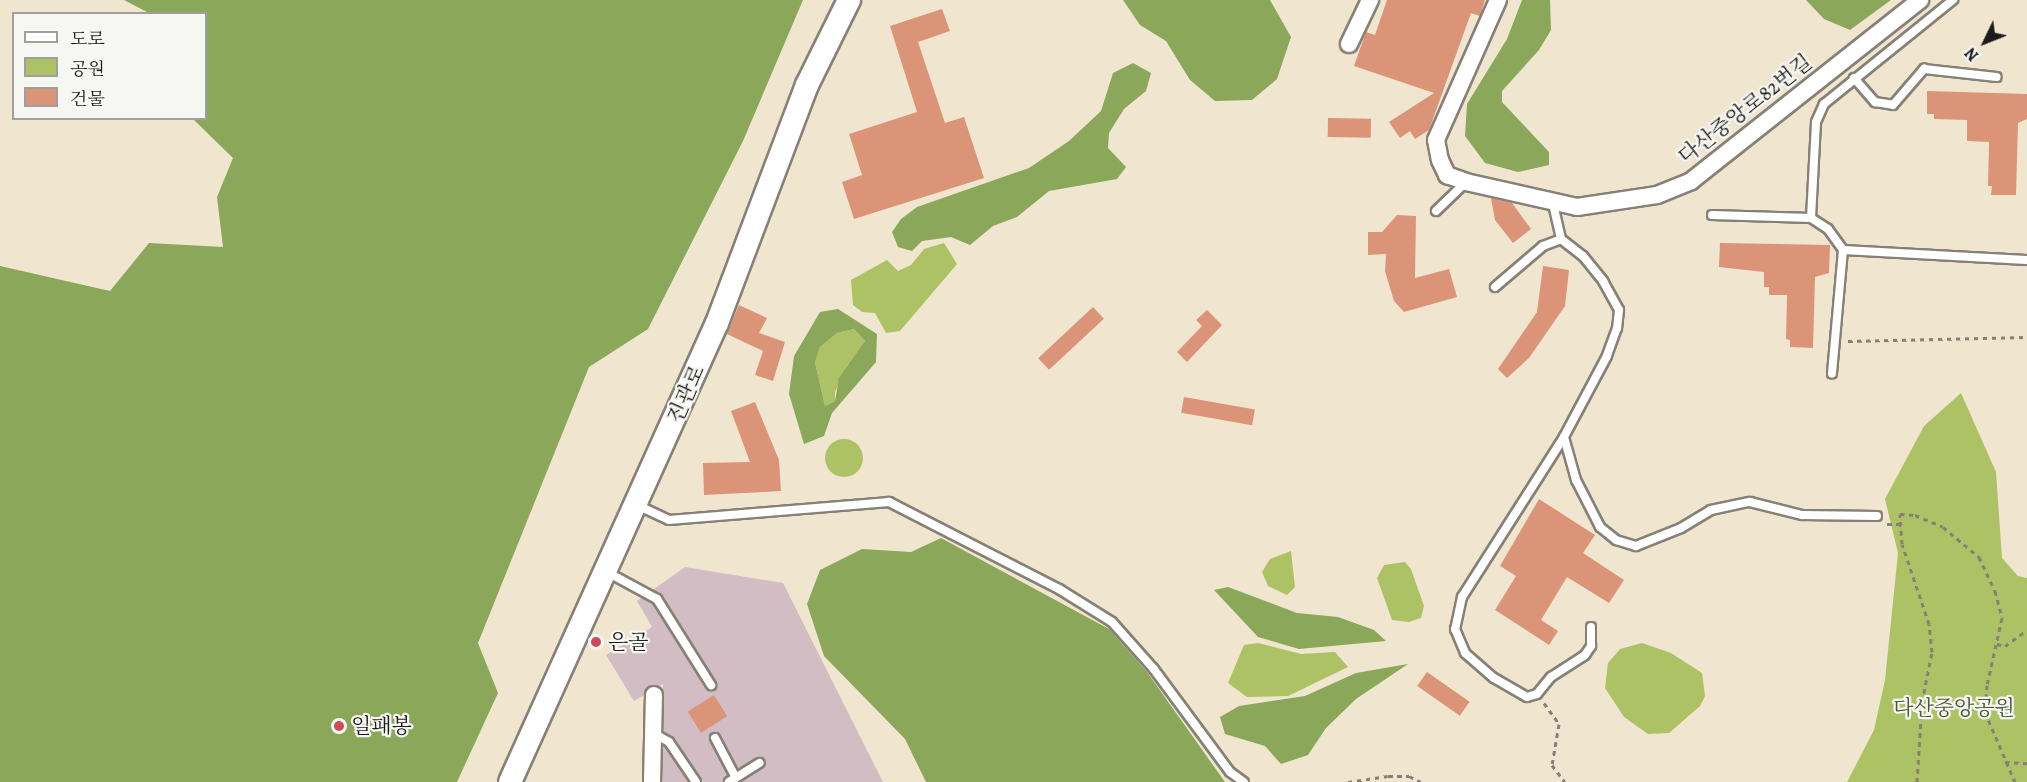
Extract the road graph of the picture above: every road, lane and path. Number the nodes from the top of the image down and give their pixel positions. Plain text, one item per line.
1 (849, 0) edge
2 (1370, 0) edge
3 (1498, 0) edge
4 (1920, 0) edge
5 (1953, 0) edge
6 (1349, 44) dead end
7 (1997, 77) dead end
8 (1854, 78) junction
9 (1466, 182) junction
10 (1553, 204) junction
11 (1436, 211) dead end
12 (1712, 215) dead end
13 (1811, 218) junction
14 (1561, 239) junction
15 (1843, 250) junction
16 (2027, 260) edge
17 (1495, 287) dead end
18 (2027, 337) edge
19 (1834, 341) junction
20 (1832, 374) dead end
21 (1564, 437) junction
22 (637, 505) junction
23 (1877, 516) dead end
24 (607, 572) junction
25 (1591, 627) dead end
26 (2027, 630) edge
27 (1996, 644) junction
28 (711, 685) dead end
29 (1537, 694) junction
30 (654, 695) dead end
31 (652, 733) junction
32 (715, 738) dead end
33 (2005, 762) junction
34 (2027, 763) edge
35 (760, 764) dead end
36 (733, 780) edge
37 (510, 782) edge
38 (652, 782) edge
39 (696, 782) edge
40 (1244, 782) edge
41 (1348, 782) edge
42 (1421, 782) edge
43 (1565, 782) edge
44 (1917, 782) edge
45 (2015, 782) edge

1 - 22 main road, 진관로
2 - 6 street
3 - 9 street, 다산중앙로82번길
4 - 10 street, 다산중앙로82번길
5 - 8 lane
7 - 8 lane
8 - 13 lane
9 - 10 street, 다산중앙로82번길
9 - 11 lane
10 - 14 lane
12 - 13 lane
13 - 15 lane
14 - 17 lane
14 - 21 lane
15 - 16 lane
15 - 19 lane
18 - 19 path
19 - 20 lane
21 - 23 lane
21 - 29 lane
22 - 24 main road, 진관로
22 - 40 lane
24 - 28 lane
24 - 37 main road, 진관로
25 - 29 lane
26 - 27 path
27 - 33 path
27 - 44 path
29 - 43 path
30 - 31 street
31 - 38 street
31 - 39 lane
32 - 36 lane
33 - 34 path
33 - 45 path
35 - 36 lane
41 - 42 path

